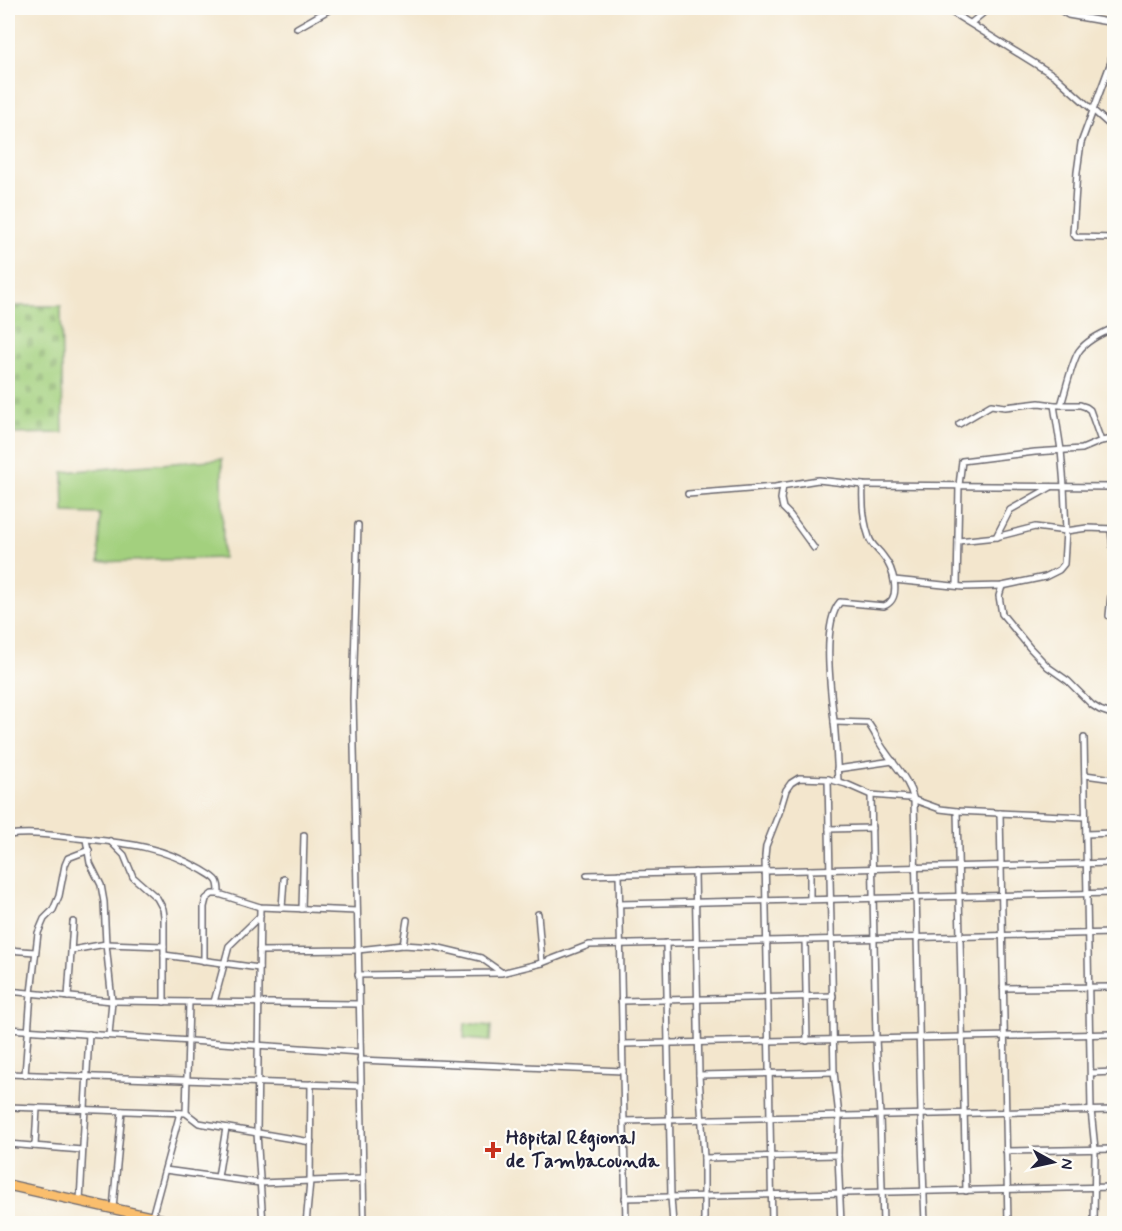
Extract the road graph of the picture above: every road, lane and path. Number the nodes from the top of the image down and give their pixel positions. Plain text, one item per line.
1 (332, 8) edge
2 (945, 8) edge
3 (989, 8) edge
4 (1057, 8) edge
5 (971, 22) junction
6 (1114, 24) edge
7 (297, 28) dead end
8 (1094, 111) junction
9 (1114, 129) edge
10 (1114, 238) edge
11 (1114, 328) edge
12 (1058, 405) junction
13 (959, 424) dead end
14 (1114, 439) edge
15 (1101, 441) junction
16 (1061, 450) junction
17 (863, 485) junction
18 (959, 485) junction
19 (783, 486) junction
20 (1052, 486) junction
21 (1064, 486) junction
22 (1114, 487) edge
23 (688, 494) dead end
24 (358, 525) dead end
25 (1113, 529) edge
26 (1066, 531) junction
27 (996, 537) junction
28 (958, 541) junction
29 (814, 548) dead end
30 (1114, 563) edge
31 (894, 580) junction
32 (957, 586) junction
33 (1002, 586) junction
34 (1114, 620) edge
35 (1114, 715) edge
36 (834, 722) junction
37 (1084, 738) dead end
38 (893, 761) junction
39 (837, 769) junction
40 (1084, 775) junction
41 (828, 779) junction
42 (1114, 779) edge
43 (838, 781) junction
44 (871, 795) junction
45 (914, 800) junction
46 (957, 812) junction
47 (1000, 813) junction
48 (1085, 817) junction
49 (872, 828) junction
50 (829, 829) junction
51 (1114, 833) edge
52 (1086, 834) junction
53 (8, 835) edge
54 (304, 835) dead end
55 (86, 838) junction
56 (110, 841) junction
57 (88, 850) junction
58 (1114, 863) edge
59 (1086, 864) junction
60 (958, 866) junction
61 (1001, 866) junction
62 (916, 867) junction
63 (873, 868) junction
64 (830, 869) junction
65 (810, 870) junction
66 (765, 871) junction
67 (695, 872) junction
68 (619, 874) junction
69 (587, 875) dead end
70 (284, 879) dead end
71 (1114, 892) edge
72 (1087, 893) junction
73 (219, 894) junction
74 (1001, 895) junction
75 (959, 896) junction
76 (916, 897) junction
77 (873, 898) junction
78 (810, 899) junction
79 (831, 899) junction
80 (765, 900) junction
81 (696, 902) junction
82 (619, 904) junction
83 (260, 907) junction
84 (282, 908) junction
85 (302, 909) junction
86 (357, 911) junction
87 (538, 914) dead end
88 (260, 916) junction
89 (408, 920) dead end
90 (73, 922) dead end
91 (1114, 933) edge
92 (1088, 934) junction
93 (1002, 936) junction
94 (960, 937) junction
95 (917, 938) junction
96 (874, 939) junction
97 (805, 940) junction
98 (832, 940) junction
99 (766, 941) junction
100 (697, 943) junction
101 (106, 944) junction
102 (620, 944) junction
103 (666, 944) junction
104 (404, 945) junction
105 (164, 946) junction
106 (8, 950) edge
107 (72, 950) junction
108 (358, 950) junction
109 (260, 951) junction
110 (35, 952) junction
111 (164, 955) junction
112 (204, 961) junction
113 (542, 963) junction
114 (223, 964) junction
115 (259, 968) junction
116 (501, 973) junction
117 (358, 975) junction
118 (1089, 987) junction
119 (1114, 987) edge
120 (1003, 988) junction
121 (8, 991) edge
122 (31, 993) junction
123 (807, 996) junction
124 (833, 996) junction
125 (68, 997) junction
126 (767, 997) junction
127 (698, 999) junction
128 (667, 1000) junction
129 (112, 1001) junction
130 (621, 1001) junction
131 (164, 1002) junction
132 (189, 1002) junction
133 (214, 1002) junction
134 (259, 1003) junction
135 (359, 1004) junction
136 (8, 1029) edge
137 (29, 1030) junction
138 (89, 1034) junction
139 (1114, 1034) edge
140 (109, 1035) junction
141 (1090, 1035) junction
142 (962, 1037) junction
143 (1004, 1037) junction
144 (919, 1038) junction
145 (876, 1039) junction
146 (834, 1040) junction
147 (188, 1041) junction
148 (768, 1041) junction
149 (807, 1041) junction
150 (668, 1043) junction
151 (699, 1043) junction
152 (622, 1044) junction
153 (258, 1045) junction
154 (360, 1052) junction
155 (360, 1060) junction
156 (623, 1071) junction
157 (834, 1072) junction
158 (1114, 1072) edge
159 (1091, 1073) junction
160 (8, 1074) edge
161 (769, 1074) junction
162 (25, 1075) junction
163 (699, 1075) junction
164 (86, 1077) junction
165 (187, 1080) junction
166 (258, 1083) junction
167 (311, 1084) junction
168 (361, 1086) junction
169 (8, 1107) edge
170 (37, 1108) junction
171 (85, 1110) junction
172 (1091, 1110) junction
173 (1114, 1110) edge
174 (122, 1111) junction
175 (1006, 1112) junction
176 (183, 1113) junction
177 (964, 1113) junction
178 (921, 1114) junction
179 (880, 1115) junction
180 (839, 1116) junction
181 (770, 1118) junction
182 (702, 1119) junction
183 (670, 1120) junction
184 (624, 1121) junction
185 (226, 1128) junction
186 (257, 1133) junction
187 (311, 1142) junction
188 (8, 1144) edge
189 (35, 1146) junction
190 (1095, 1149) junction
191 (1114, 1149) edge
192 (82, 1150) junction
193 (1006, 1151) junction
194 (838, 1155) junction
195 (771, 1157) junction
196 (704, 1158) junction
197 (165, 1170) junction
198 (218, 1178) junction
199 (363, 1179) junction
200 (310, 1181) junction
201 (260, 1183) junction
202 (8, 1185) edge
203 (1114, 1187) edge
204 (1095, 1188) junction
205 (1007, 1190) junction
206 (966, 1191) junction
207 (882, 1192) junction
208 (925, 1192) junction
209 (840, 1194) junction
210 (771, 1195) junction
211 (704, 1196) junction
212 (671, 1197) junction
213 (625, 1198) junction
214 (80, 1201) junction
215 (113, 1208) junction
216 (152, 1217) junction
217 (182, 1224) edge
218 (263, 1224) edge
219 (306, 1224) edge
220 (364, 1224) edge
221 (626, 1224) edge
222 (673, 1224) edge
223 (704, 1224) edge
224 (772, 1224) edge
225 (841, 1224) edge
226 (883, 1224) edge
227 (925, 1224) edge
228 (1008, 1224) edge
229 (1094, 1224) edge

1 - 7 street
2 - 5 street
3 - 5 street
4 - 6 street
5 - 8 street
6 - 8 street
8 - 9 street
8 - 10 street
11 - 12 street
12 - 13 street
12 - 15 street
12 - 16 street
14 - 15 street
15 - 16 street
16 - 18 street
16 - 21 street
17 - 18 street
17 - 19 street
17 - 31 street
18 - 20 street
18 - 28 street
19 - 23 street
19 - 29 street
20 - 21 street
20 - 27 street
21 - 22 street
21 - 26 street
24 - 86 street
25 - 26 street
25 - 30 street
26 - 27 street
26 - 33 street
27 - 28 street
28 - 32 street
30 - 34 street
31 - 32 street
31 - 36 street
32 - 33 street
33 - 35 street
36 - 38 street
36 - 39 street
37 - 40 street
38 - 39 street
38 - 45 street
39 - 43 street
40 - 42 street
40 - 48 street
41 - 43 street
41 - 50 street
41 - 66 street
43 - 44 street
44 - 45 street
44 - 49 street
45 - 46 street
45 - 62 street
46 - 47 street
46 - 60 street
47 - 48 street
47 - 61 street
48 - 52 street
49 - 50 street
49 - 63 street
50 - 64 street
51 - 52 street
52 - 59 street
53 - 55 street
54 - 85 street
55 - 56 street
55 - 57 street
56 - 73 street
56 - 105 street
57 - 101 street
57 - 110 street
58 - 59 street
59 - 61 street
59 - 72 street
60 - 61 street
60 - 62 street
60 - 75 street
61 - 74 street
62 - 63 street
62 - 76 street
63 - 64 street
63 - 77 street
64 - 65 street
64 - 79 street
65 - 66 street
65 - 78 street
66 - 67 street
66 - 80 street
67 - 68 street
67 - 81 street
68 - 69 street
68 - 82 street
70 - 84 street
71 - 72 street
72 - 74 street
72 - 92 street
73 - 83 street
73 - 112 street
74 - 75 street
74 - 93 street
75 - 76 street
75 - 94 street
76 - 77 street
76 - 95 street
77 - 79 street
77 - 96 street
78 - 79 street
78 - 80 street
79 - 98 street
80 - 81 street
80 - 99 street
81 - 82 street
81 - 100 street
82 - 102 street
83 - 84 street
83 - 88 street
84 - 85 street
85 - 86 street
86 - 108 street
87 - 113 street
88 - 109 street
88 - 114 street
89 - 104 street
90 - 107 street
91 - 92 street
92 - 93 street
92 - 118 street
93 - 94 street
93 - 120 street
94 - 95 street
94 - 142 street
95 - 96 street
95 - 144 street
96 - 98 street
96 - 145 street
97 - 98 street
97 - 99 street
97 - 123 street
98 - 124 street
99 - 100 street
99 - 126 street
100 - 103 street
100 - 127 street
101 - 105 street
101 - 107 street
101 - 129 street
102 - 103 street
102 - 113 street
102 - 130 street
103 - 128 street
104 - 108 street
104 - 116 street
105 - 111 street
106 - 110 street
107 - 125 street
108 - 109 street
108 - 117 street
109 - 115 street
110 - 122 street
111 - 112 street
111 - 131 street
112 - 114 street
113 - 116 street
114 - 115 street
114 - 133 street
115 - 134 street
116 - 117 street
117 - 135 street
118 - 119 street
118 - 120 street
118 - 141 street
120 - 143 street
121 - 122 street
122 - 125 street
122 - 137 street
123 - 124 street
123 - 126 street
123 - 149 street
124 - 146 street
125 - 129 street
126 - 127 street
126 - 148 street
127 - 128 street
127 - 151 street
128 - 130 street
128 - 150 street
129 - 131 street
129 - 140 street
130 - 152 street
131 - 132 street
132 - 133 street
132 - 147 street
133 - 134 street
134 - 135 street
134 - 153 street
135 - 154 street
136 - 137 street
137 - 138 street
137 - 162 street
138 - 140 street
138 - 164 street
139 - 141 street
140 - 147 street
141 - 143 street
141 - 159 street
142 - 143 street
142 - 144 street
142 - 177 street
143 - 175 street
144 - 145 street
144 - 178 street
145 - 146 street
145 - 179 street
146 - 149 street
146 - 157 street
147 - 153 street
147 - 165 street
148 - 149 street
148 - 151 street
148 - 161 street
150 - 151 street
150 - 152 street
150 - 183 street
151 - 163 street
152 - 156 street
153 - 154 street
153 - 166 street
154 - 155 street
155 - 156 street
155 - 168 street
156 - 184 street
157 - 161 street
157 - 180 street
158 - 159 street
159 - 172 street
160 - 162 street
161 - 163 street
161 - 181 street
162 - 164 street
163 - 182 street
164 - 165 street
164 - 171 street
165 - 166 street
165 - 176 street
166 - 167 street
166 - 186 street
167 - 168 street
167 - 187 street
168 - 199 street
169 - 170 street
170 - 171 street
170 - 189 street
171 - 174 street
171 - 192 street
172 - 173 street
172 - 175 street
172 - 190 street
174 - 176 street
174 - 215 street
175 - 177 street
175 - 193 street
176 - 185 street
176 - 197 street
177 - 178 street
177 - 206 street
178 - 179 street
178 - 208 street
179 - 180 street
179 - 207 street
180 - 181 street
180 - 194 street
181 - 182 street
181 - 195 street
182 - 183 street
182 - 196 street
183 - 184 street
183 - 212 street
184 - 213 street
185 - 186 street
185 - 198 street
186 - 187 street
186 - 201 street
187 - 200 street
188 - 189 street
189 - 192 street
190 - 191 street
190 - 193 street
190 - 204 street
192 - 214 street
193 - 205 street
194 - 195 street
194 - 209 street
195 - 196 street
195 - 210 street
196 - 211 street
197 - 198 street
197 - 216 street
198 - 201 street
199 - 200 street
199 - 220 street
200 - 201 street
200 - 219 street
201 - 218 street
202 - 214 highway
203 - 204 street
204 - 205 street
204 - 229 street
205 - 206 street
205 - 228 street
206 - 208 street
207 - 208 street
207 - 209 street
207 - 226 street
208 - 227 street
209 - 210 street
209 - 225 street
210 - 211 street
210 - 224 street
211 - 212 street
211 - 223 street
212 - 213 street
212 - 222 street
213 - 221 street
214 - 215 highway
215 - 216 highway
216 - 217 highway

